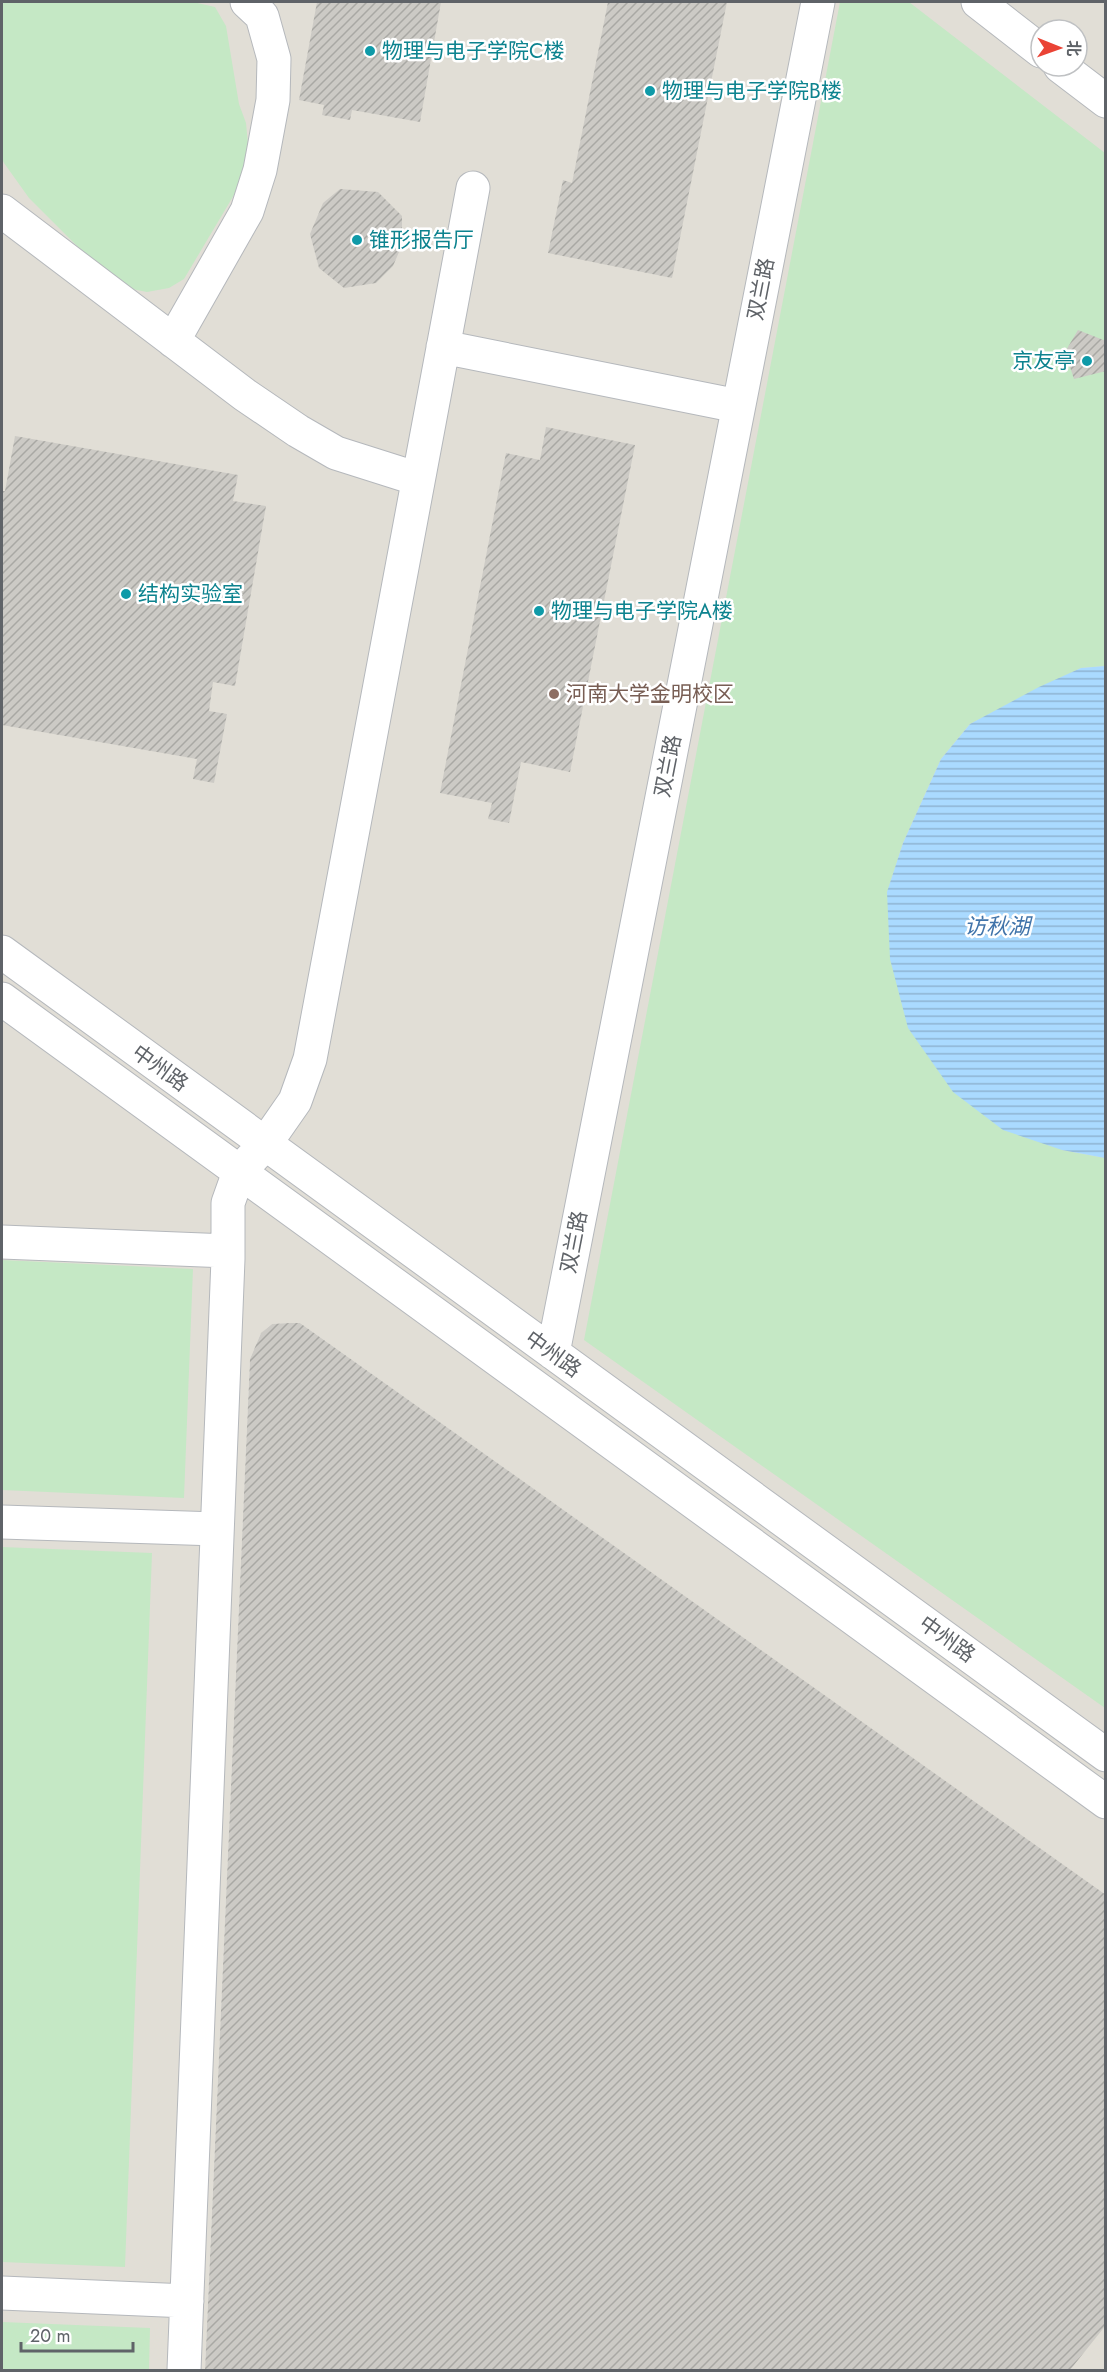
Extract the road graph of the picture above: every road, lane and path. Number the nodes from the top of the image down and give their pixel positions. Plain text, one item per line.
1 (247, 2) edge
2 (818, 2) edge
3 (978, 2) edge
4 (1029, 42) edge
5 (1076, 78) edge
6 (1106, 101) edge
7 (473, 188) dead end
8 (2, 211) edge
9 (173, 341) junction
10 (443, 347) junction
11 (738, 406) junction
12 (418, 479) junction
13 (2, 952) edge
14 (2, 999) edge
15 (265, 1144) junction
16 (239, 1172) junction
17 (2, 1242) edge
18 (228, 1251) junction
19 (553, 1353) junction
20 (2, 1522) edge
21 (217, 1529) junction
22 (1106, 1755) edge
23 (1106, 1802) edge
24 (2, 2293) edge
25 (187, 2301) junction
26 (184, 2370) edge

1 - 9 lane
2 - 11 lane, 双兰路
3 - 4 lane
5 - 6 lane
7 - 10 lane
8 - 9 lane
9 - 12 lane
10 - 11 lane
10 - 12 lane
11 - 19 lane, 双兰路
12 - 15 lane
13 - 15 lane, 中州路
14 - 16 lane, 中州路
15 - 16 lane
15 - 19 lane, 中州路
16 - 18 lane
16 - 23 lane, 中州路
17 - 18 lane
18 - 21 lane
19 - 22 lane, 中州路
20 - 21 lane
21 - 25 lane
24 - 25 lane
25 - 26 lane

